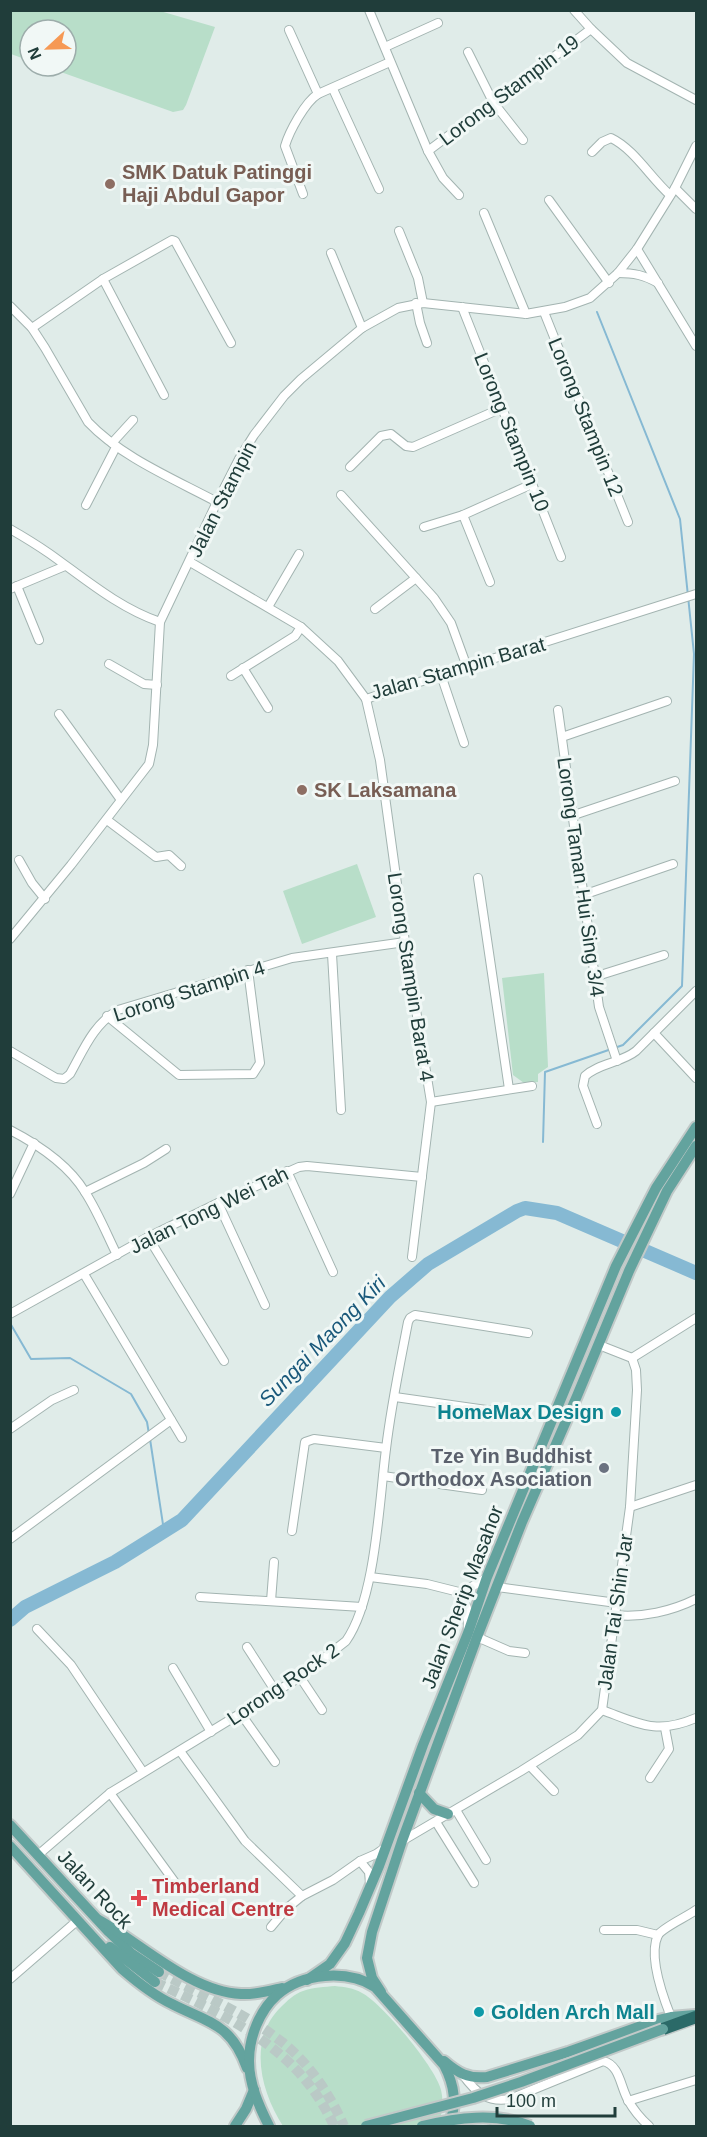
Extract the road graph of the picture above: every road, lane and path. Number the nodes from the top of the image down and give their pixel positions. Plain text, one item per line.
1 (369, 10) edge
2 (574, 10) edge
3 (438, 23) dead end
4 (591, 29) junction
5 (289, 30) dead end
6 (385, 47) junction
7 (468, 52) dead end
8 (390, 62) junction
9 (333, 89) junction
10 (318, 94) junction
11 (695, 96) edge
12 (493, 102) junction
13 (523, 140) dead end
14 (696, 146) edge
15 (428, 151) junction
16 (592, 152) dead end
17 (378, 189) dead end
18 (673, 192) junction
19 (303, 194) dead end
20 (459, 195) dead end
21 (549, 200) dead end
22 (696, 208) edge
23 (484, 213) dead end
24 (399, 231) dead end
25 (637, 249) junction
26 (331, 253) dead end
27 (618, 273) junction
28 (103, 279) junction
29 (609, 283) junction
30 (659, 284) junction
31 (420, 303) junction
32 (10, 306) edge
33 (462, 307) junction
34 (544, 312) junction
35 (526, 314) junction
36 (32, 328) junction
37 (362, 328) junction
38 (231, 343) dead end
39 (427, 343) dead end
40 (696, 346) edge
41 (164, 395) dead end
42 (502, 408) junction
43 (133, 420) dead end
44 (114, 445) junction
45 (350, 467) dead end
46 (532, 483) junction
47 (341, 495) dead end
48 (217, 502) junction
49 (86, 505) dead end
50 (463, 515) junction
51 (628, 522) dead end
52 (424, 527) dead end
53 (10, 529) edge
54 (299, 554) dead end
55 (561, 557) dead end
56 (190, 562) junction
57 (65, 566) junction
58 (416, 578) junction
59 (490, 582) dead end
60 (14, 587) edge
61 (691, 596) edge
62 (268, 608) junction
63 (375, 609) dead end
64 (160, 622) junction
65 (301, 627) junction
66 (39, 640) dead end
67 (110, 664) dead end
68 (467, 667) junction
69 (243, 668) junction
70 (441, 675) junction
71 (231, 676) dead end
72 (156, 685) junction
73 (366, 699) junction
74 (667, 701) dead end
75 (268, 708) dead end
76 (558, 710) dead end
77 (59, 714) dead end
78 (562, 737) junction
79 (464, 743) dead end
80 (675, 781) dead end
81 (121, 800) junction
82 (574, 815) junction
83 (107, 820) junction
84 (19, 860) dead end
85 (674, 864) dead end
86 (181, 866) dead end
87 (478, 878) dead end
88 (583, 895) junction
89 (45, 899) junction
90 (10, 939) edge
91 (405, 942) junction
92 (332, 954) junction
93 (664, 955) dead end
94 (248, 970) junction
95 (594, 977) junction
96 (696, 991) edge
97 (107, 1016) junction
98 (654, 1033) junction
99 (10, 1052) edge
100 (616, 1059) junction
101 (696, 1078) edge
102 (532, 1086) dead end
103 (510, 1089) junction
104 (431, 1102) junction
105 (341, 1110) dead end
106 (597, 1124) dead end
107 (696, 1127) edge
108 (10, 1130) edge
109 (34, 1143) junction
110 (696, 1146) edge
111 (166, 1149) dead end
112 (287, 1172) junction
113 (422, 1177) junction
114 (85, 1191) junction
115 (10, 1194) edge
116 (218, 1203) junction
117 (148, 1238) junction
118 (117, 1255) junction
119 (412, 1257) dead end
120 (333, 1272) dead end
121 (84, 1274) junction
122 (265, 1305) dead end
123 (13, 1313) edge
124 (696, 1318) edge
125 (528, 1333) dead end
126 (599, 1345) junction
127 (632, 1358) junction
128 (224, 1361) dead end
129 (74, 1390) dead end
130 (395, 1397) junction
131 (514, 1414) dead end
132 (171, 1420) junction
133 (10, 1429) edge
134 (182, 1438) dead end
135 (386, 1448) junction
136 (383, 1476) junction
137 (696, 1485) edge
138 (482, 1490) dead end
139 (630, 1507) junction
140 (292, 1531) dead end
141 (10, 1539) edge
142 (274, 1562) dead end
143 (370, 1577) junction
144 (487, 1577) junction
145 (497, 1587) junction
146 (459, 1592) junction
147 (200, 1597) dead end
148 (696, 1599) edge
149 (271, 1601) junction
150 (617, 1603) junction
151 (362, 1607) junction
152 (615, 1615) junction
153 (37, 1629) dead end
154 (473, 1635) junction
155 (247, 1647) dead end
156 (525, 1653) dead end
157 (173, 1668) dead end
158 (300, 1677) junction
159 (276, 1692) junction
160 (322, 1710) dead end
161 (602, 1710) junction
162 (241, 1714) junction
163 (696, 1718) edge
164 (665, 1728) junction
165 (212, 1732) junction
166 (180, 1751) junction
167 (275, 1762) dead end
168 (530, 1766) junction
169 (142, 1772) junction
170 (650, 1778) dead end
171 (554, 1791) dead end
172 (419, 1792) junction
173 (110, 1793) junction
174 (452, 1812) junction
175 (435, 1822) junction
176 (10, 1825) edge
177 (402, 1842) junction
178 (10, 1846) edge
179 (386, 1847) junction
180 (38, 1855) junction
181 (486, 1860) dead end
182 (360, 1861) junction
183 (474, 1882) dead end
184 (371, 1886) junction
185 (180, 1888) dead end
186 (302, 1896) junction
187 (696, 1910) edge
188 (78, 1920) junction
189 (99, 1920) junction
190 (271, 1927) dead end
191 (604, 1930) dead end
192 (658, 1935) junction
193 (10, 1978) edge
194 (307, 1980) junction
195 (291, 1986) junction
196 (381, 1992) junction
197 (696, 2016) edge
198 (671, 2017) junction
199 (663, 2029) joint
200 (432, 2051) junction
201 (463, 2075) junction
202 (696, 2080) edge
203 (253, 2086) junction
204 (628, 2101) junction
205 (235, 2127) edge
206 (269, 2127) edge
207 (366, 2127) edge
208 (422, 2127) edge
209 (450, 2127) edge
210 (494, 2127) edge
211 (499, 2127) edge
212 (530, 2127) edge
213 (649, 2127) edge

1 - 6 street
2 - 4 street
3 - 6 street
4 - 11 street
4 - 12 street, Lorong Stampin 19
5 - 10 street
6 - 8 street
7 - 12 street
8 - 9 street
8 - 15 street
9 - 10 street
9 - 17 street
10 - 19 street
12 - 13 street
12 - 15 street, Lorong Stampin 19
14 - 18 street, Jalan Stampin
15 - 20 street
16 - 18 street
18 - 22 street
18 - 25 street, Jalan Stampin
21 - 29 street
23 - 35 street
24 - 31 street
25 - 27 street, Jalan Stampin
25 - 30 street
26 - 37 street
27 - 29 street, Jalan Stampin
27 - 30 street
28 - 36 street
28 - 38 street
28 - 41 street
29 - 34 street, Jalan Stampin
30 - 40 street
31 - 33 street, Jalan Stampin
31 - 37 street, Jalan Stampin
31 - 39 street
32 - 36 street
33 - 35 street, Jalan Stampin
33 - 42 street, Lorong Stampin 10
34 - 35 street, Jalan Stampin
34 - 51 street, Lorong Stampin 12
36 - 44 street
37 - 48 street, Jalan Stampin
42 - 45 street
42 - 46 street, Lorong Stampin 10
43 - 44 street
44 - 48 street
44 - 49 street
46 - 50 street
46 - 55 street, Lorong Stampin 10
47 - 58 street
48 - 56 street, Jalan Stampin
50 - 52 street
50 - 59 street
53 - 57 street
54 - 62 street
56 - 62 street, Jalan Stampin Barat
56 - 64 street, Jalan Stampin
57 - 60 street
57 - 64 street
58 - 63 street
58 - 68 street
60 - 66 street
61 - 68 street, Jalan Stampin Barat
62 - 65 street, Jalan Stampin Barat
64 - 72 street, Jalan Stampin
65 - 69 street
65 - 73 street, Jalan Stampin Barat
67 - 72 street
68 - 70 street, Jalan Stampin Barat
69 - 71 street
69 - 75 street
70 - 73 street, Jalan Stampin Barat
70 - 79 street
72 - 81 street, Jalan Stampin
73 - 91 street, Lorong Stampin Barat 4
74 - 78 street
76 - 78 street, Lorong Taman Hui Sing 3/4
77 - 81 street
78 - 82 street, Lorong Taman Hui Sing 3/4
80 - 82 street
81 - 83 street, Jalan Stampin
82 - 88 street, Lorong Taman Hui Sing 3/4
83 - 86 street
83 - 89 street, Jalan Stampin
84 - 89 street
85 - 88 street
87 - 103 street
88 - 95 street, Lorong Taman Hui Sing 3/4
89 - 90 street, Jalan Stampin
91 - 92 street, Lorong Stampin 4
91 - 104 street, Lorong Stampin Barat 4
92 - 94 street, Lorong Stampin 4
92 - 105 street
93 - 95 street
94 - 97 street, Lorong Stampin 4
94 - 97 street
95 - 100 street, Lorong Taman Hui Sing 3/4
96 - 98 street
97 - 99 street, Lorong Stampin 4
98 - 100 street
98 - 101 street
100 - 106 street
102 - 103 street
103 - 104 street
104 - 113 street, Lorong Stampin Barat 4
107 - 144 main road, Jalan Sherip Masahor
108 - 109 street
109 - 114 street
109 - 115 street
110 - 126 main road, Jalan Sherip Masahor
111 - 114 street
112 - 113 street, Jalan Tong Wei Tah
112 - 116 street, Jalan Tong Wei Tah
112 - 120 street
113 - 119 street, Lorong Stampin Barat 4
114 - 118 street
116 - 117 street, Jalan Tong Wei Tah
116 - 122 street
117 - 118 street, Jalan Tong Wei Tah
117 - 128 street
118 - 121 street, Jalan Tong Wei Tah
121 - 123 street, Jalan Tong Wei Tah
121 - 132 street
124 - 127 street
125 - 130 street, Lorong Rock 2
126 - 127 street
126 - 145 main road, Jalan Sherip Masahor
127 - 139 street, Jalan Tai Shin Jar
129 - 133 street
130 - 131 street
130 - 135 street, Lorong Rock 2
132 - 134 street
132 - 141 street
135 - 136 street, Lorong Rock 2
135 - 140 street
136 - 138 street
136 - 143 street, Lorong Rock 2
137 - 139 street
139 - 150 street, Jalan Tai Shin Jar
142 - 149 street
143 - 146 street
143 - 151 street, Lorong Rock 2
144 - 146 street
144 - 154 main road, Jalan Sherip Masahor
145 - 150 street
145 - 154 main road, Jalan Sherip Masahor
146 - 154 street
147 - 149 street
148 - 152 street
149 - 151 street
150 - 152 street, Jalan Tai Shin Jar
151 - 158 street, Lorong Rock 2
152 - 161 street, Jalan Tai Shin Jar
153 - 169 street
154 - 156 street
154 - 172 main road, Jalan Sherip Masahor
154 - 179 main road, Jalan Sherip Masahor
155 - 159 street
157 - 165 street
158 - 159 street, Lorong Rock 2
158 - 160 street
159 - 162 street, Lorong Rock 2
161 - 164 street
161 - 168 street, Jalan Tai Shin Jar
162 - 165 street, Lorong Rock 2
162 - 167 street
163 - 164 street
164 - 170 street
165 - 166 street, Lorong Rock 2
166 - 169 street, Lorong Rock 2
166 - 186 street
168 - 171 street
168 - 174 street, Jalan Tai Shin Jar
169 - 173 street, Lorong Rock 2
172 - 174 main road
172 - 177 main road, Jalan Sherip Masahor
173 - 180 street, Lorong Rock 2
173 - 185 street
174 - 175 street, Jalan Tai Shin Jar
174 - 181 street
175 - 177 street, Jalan Tai Shin Jar
175 - 183 street
176 - 180 main road, Jalan Rock
177 - 196 main road, Jalan Sherip Masahor
178 - 188 main road, Jalan Rock
179 - 182 street
179 - 184 main road, Jalan Sherip Masahor
180 - 189 main road, Jalan Rock
182 - 184 street
182 - 186 street
184 - 194 main road, Jalan Sherip Masahor
186 - 190 street
187 - 192 street
188 - 189 main road, Jalan Rock
188 - 193 street
188 - 203 main road, Jalan Rock
189 - 195 main road
191 - 192 street
192 - 198 street
194 - 195 main road
194 - 196 main road
195 - 203 main road
196 - 200 main road
197 - 198 main road
197 - 199 highway
198 - 201 main road
199 - 207 main road, bridge
200 - 201 main road
200 - 209 main road
201 - 204 street
202 - 204 street
203 - 205 main road
203 - 206 main road, Jalan Rock
204 - 213 street
208 - 212 main road, bridge
210 - 211 main road

